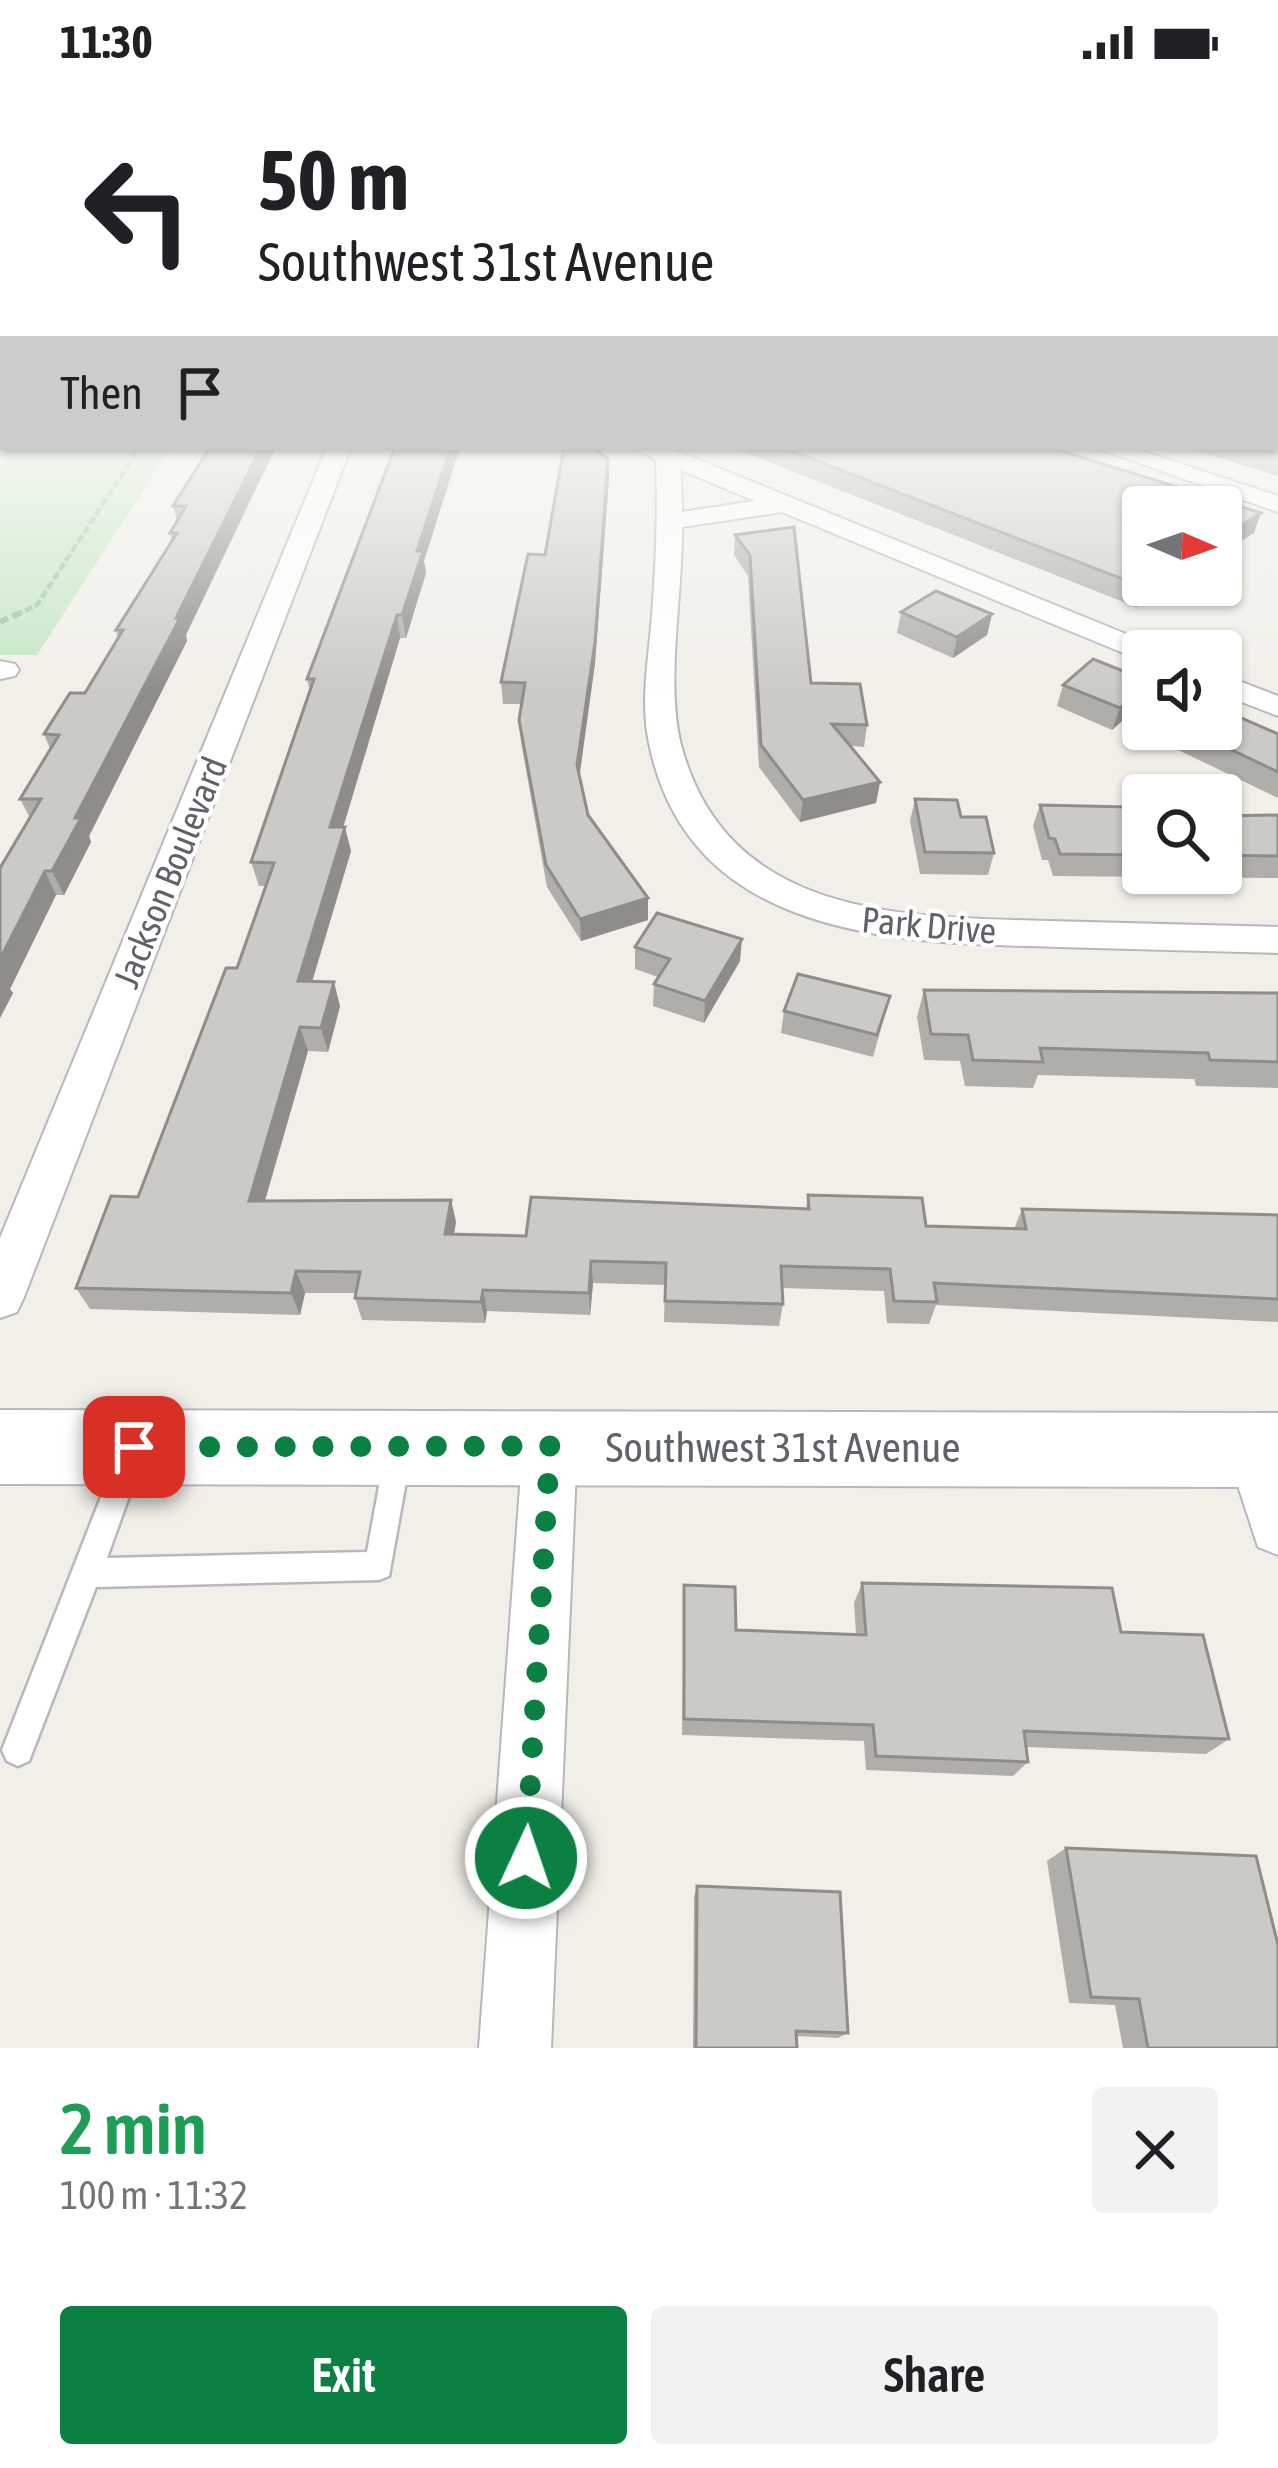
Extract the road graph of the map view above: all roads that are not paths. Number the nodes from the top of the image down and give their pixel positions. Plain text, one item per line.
1 (314, 510) edge
2 (670, 510) edge
3 (748, 510) edge
4 (800, 510) edge
5 (672, 521) junction
6 (1122, 642) edge
7 (1242, 691) edge
8 (1278, 706) edge
9 (1278, 940) edge
10 (0, 1297) edge
11 (550, 1446) junction
12 (0, 1447) edge
13 (134, 1447) junction
14 (400, 1447) junction
15 (1265, 1449) edge
16 (1278, 1527) edge
17 (87, 1573) junction
18 (18, 1750) dead end
19 (515, 2048) edge

1 - 10 street, Jackson Boulevard
2 - 5 street, Park Drive
3 - 5 street
4 - 6 street
5 - 9 street, Park Drive
7 - 8 street
11 - 14 main road, Southwest 31st Avenue
11 - 15 main road, Southwest 31st Avenue
11 - 19 street
12 - 13 main road, Southwest 31st Avenue
13 - 14 main road, Southwest 31st Avenue
13 - 17 lane
14 - 17 lane
15 - 16 street
17 - 18 lane

